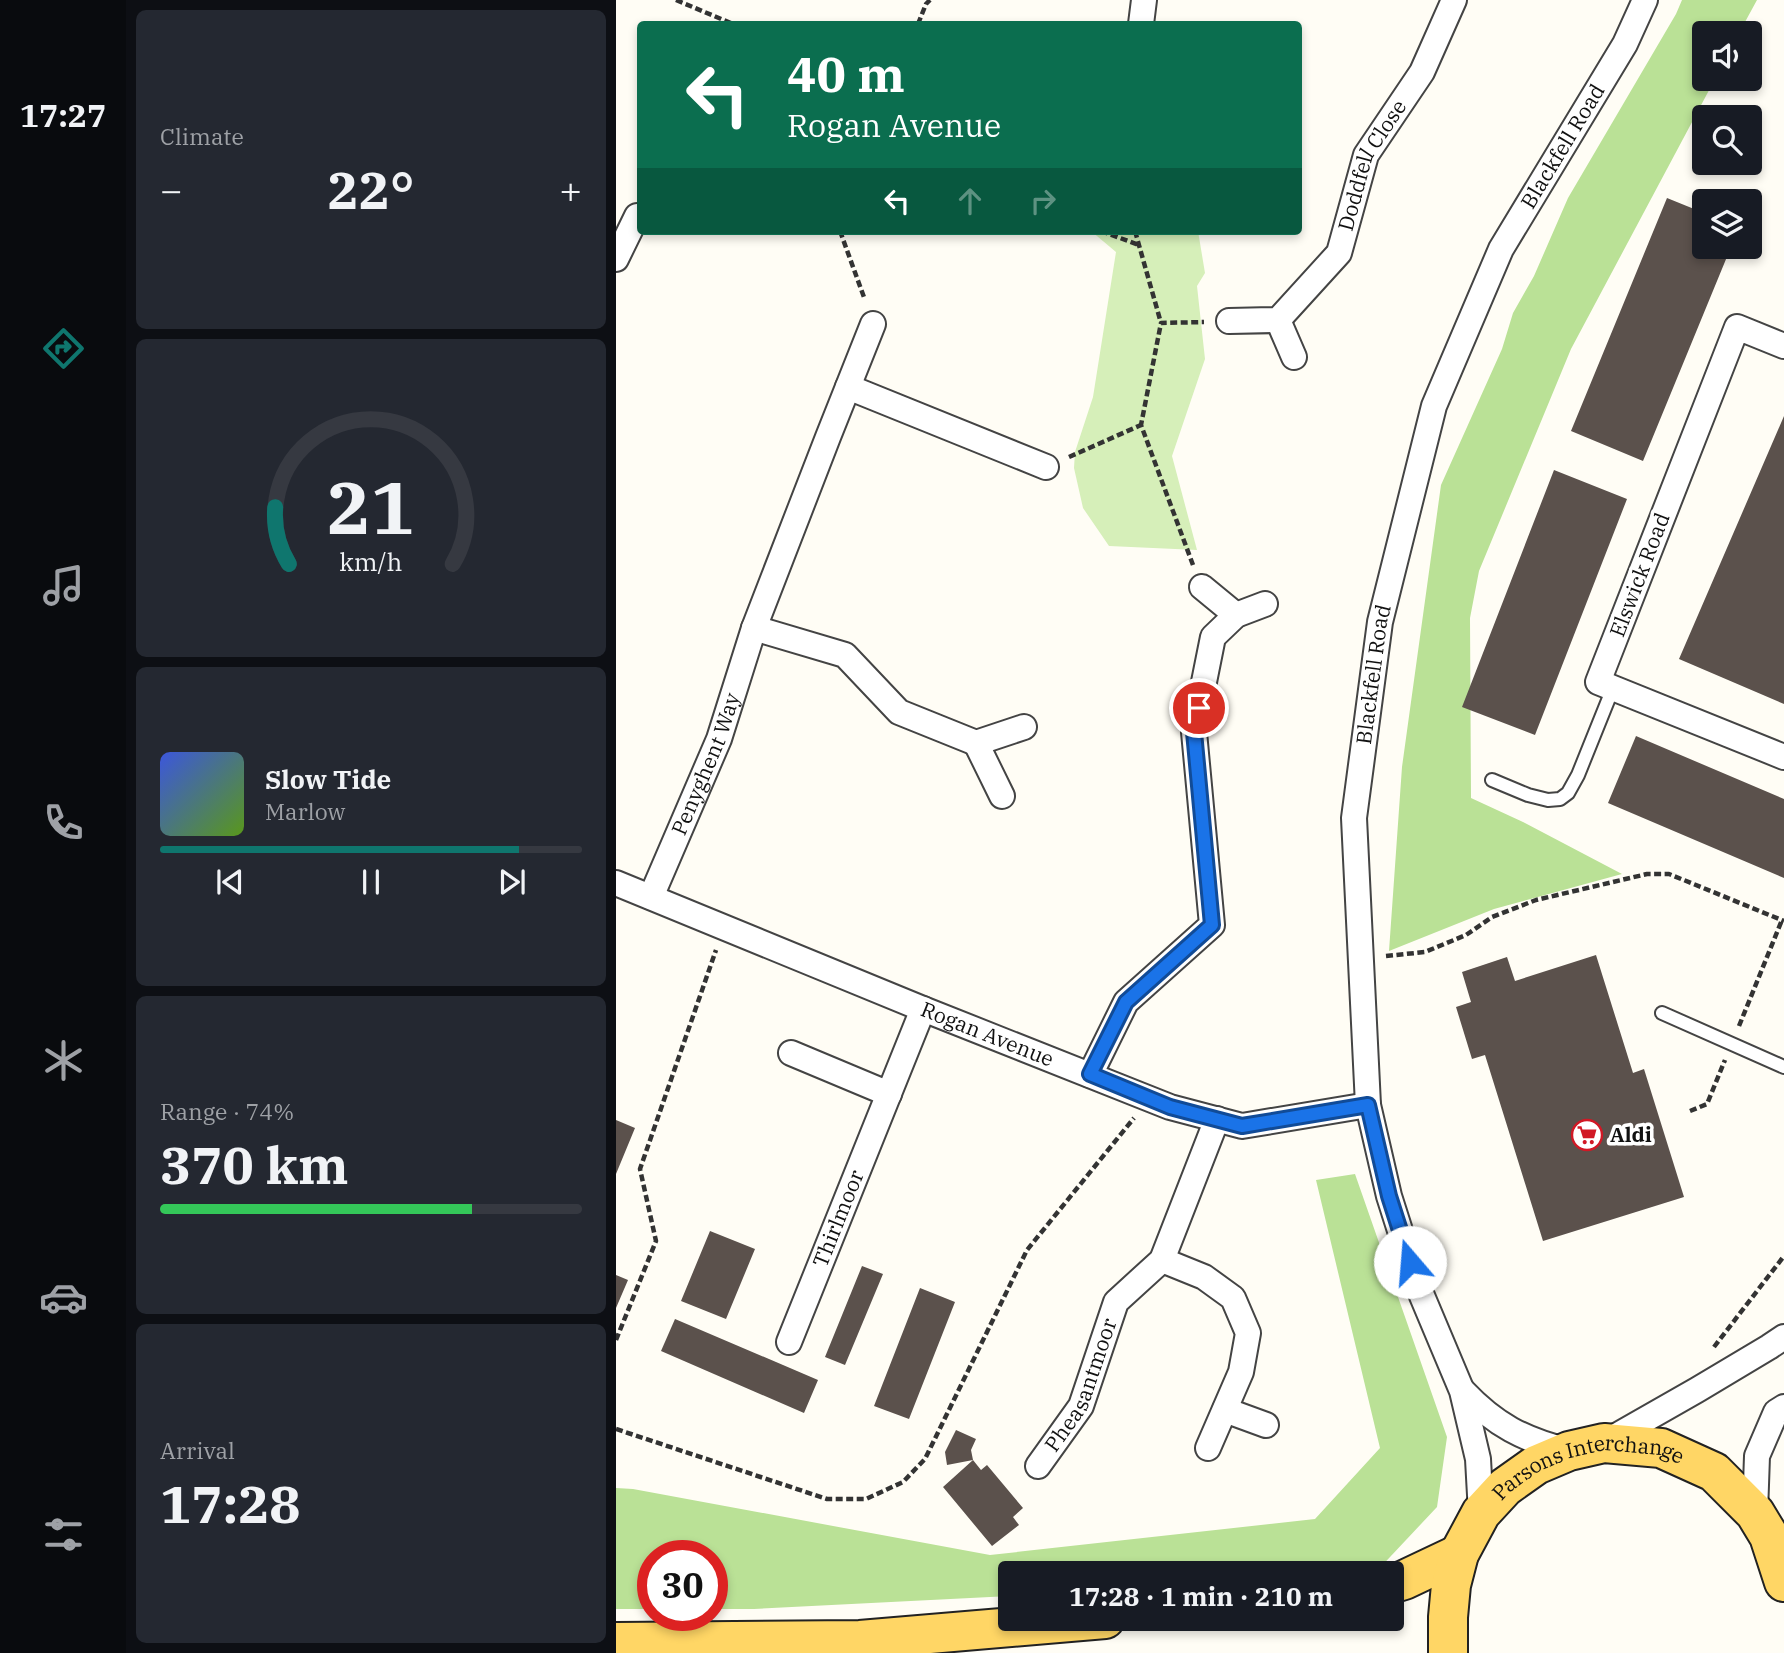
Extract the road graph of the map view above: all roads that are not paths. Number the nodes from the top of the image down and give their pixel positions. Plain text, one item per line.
1 (1144, 0) edge
2 (1454, 0) edge
3 (1645, 0) edge
4 (1141, 21) edge
5 (637, 216) dead end
6 (616, 259) edge
7 (1278, 320) junction
8 (1229, 321) road end
9 (873, 324) road end
10 (1784, 346) edge
11 (1294, 357) dead end
12 (848, 387) junction
13 (1046, 467) road end
14 (1202, 587) road end
15 (1265, 604) dead end
16 (1236, 615) junction
17 (754, 628) junction
18 (1612, 688) junction
19 (1024, 727) dead end
20 (976, 743) junction
21 (1784, 757) edge
22 (1492, 780) dead end
23 (1002, 796) dead end
24 (616, 883) edge
25 (651, 897) junction
26 (923, 1009) junction
27 (1662, 1013) dead end
28 (791, 1053) dead end
29 (1784, 1067) edge
30 (1090, 1074) junction
31 (889, 1094) junction
32 (1368, 1105) junction
33 (1217, 1119) junction
34 (1162, 1260) junction
35 (1784, 1337) edge
36 (789, 1342) dead end
37 (1462, 1391) junction
38 (1784, 1406) edge
39 (1225, 1410) junction
40 (1266, 1424) dead end
41 (1586, 1447) junction
42 (1208, 1448) dead end
43 (1038, 1466) dead end
44 (1480, 1513) junction
45 (1770, 1531) edge
46 (1459, 1554) junction
47 (1404, 1580) edge
48 (1784, 1582) edge
49 (998, 1628) edge
50 (616, 1642) edge
51 (1448, 1653) edge

1 - 4 street
2 - 7 street, Doddfell Close
3 - 32 street, Blackfell Road
5 - 6 street
7 - 8 street
7 - 11 street
9 - 12 street, Penyghent Way
10 - 18 street, Elswick Road
12 - 13 street
12 - 17 street, Penyghent Way
14 - 16 street
15 - 16 street
16 - 30 street
17 - 20 street
17 - 25 street, Penyghent Way
18 - 21 street
18 - 22 lane
19 - 20 street
20 - 23 street
24 - 25 street, Rogan Avenue
25 - 26 street, Rogan Avenue
26 - 30 street, Rogan Avenue
26 - 31 street, Thirlmoor
27 - 29 lane
28 - 31 street
30 - 33 street, Rogan Avenue
31 - 36 street, Thirlmoor
32 - 33 street, Rogan Avenue
32 - 37 street, Blackfell Road
33 - 34 street, Pheasantmoor
34 - 39 street
34 - 43 street, Pheasantmoor
35 - 41 street
37 - 41 street, Blackfell Road
37 - 44 street, Blackfell Road
38 - 45 street
39 - 40 street
39 - 42 street
41 - 44 main road, Parsons Interchange
41 - 45 main road, Parsons Interchange
44 - 46 main road, Parsons Interchange
45 - 48 main road, Parsons Interchange
46 - 47 main road
46 - 51 main road, Parsons Interchange
49 - 50 main road

